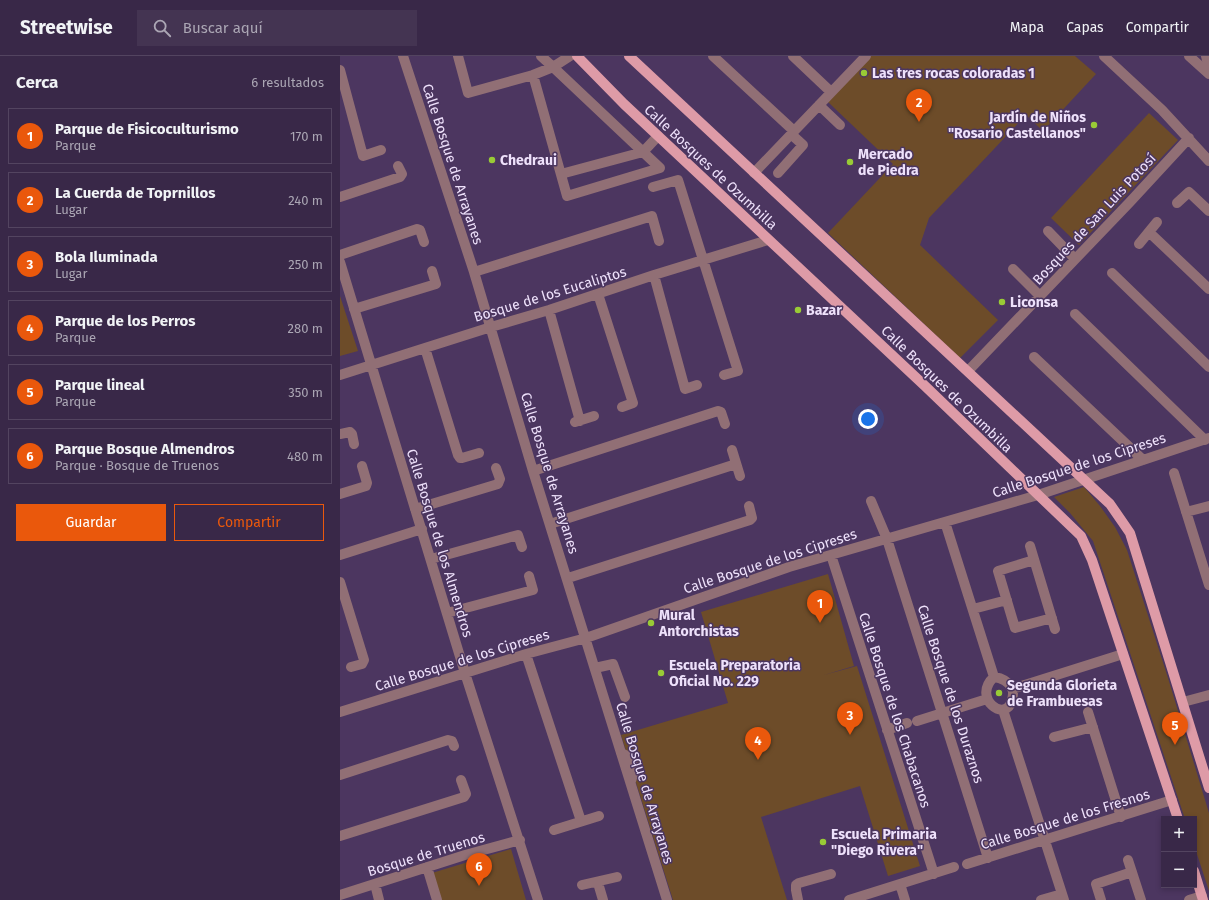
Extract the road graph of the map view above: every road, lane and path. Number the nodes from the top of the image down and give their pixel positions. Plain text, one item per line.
1 (402, 56) edge
2 (458, 56) edge
3 (541, 56) edge
4 (570, 56) edge
5 (577, 56) edge
6 (629, 56) edge
7 (713, 56) edge
8 (793, 56) edge
9 (866, 56) edge
10 (1104, 56) edge
11 (1189, 56) edge
12 (1206, 56) edge
13 (553, 67) junction
14 (1209, 68) edge
15 (340, 70) edge
16 (1209, 74) edge
17 (533, 75) junction
18 (832, 92) junction
19 (819, 105) junction
20 (840, 125) dead end
21 (793, 133) junction
22 (658, 136) junction
23 (1189, 138) junction
24 (382, 150) dead end
25 (643, 152) junction
26 (1209, 161) edge
27 (398, 166) dead end
28 (754, 173) junction
29 (778, 173) dead end
30 (561, 174) junction
31 (653, 187) dead end
32 (340, 197) edge
33 (1177, 203) dead end
34 (1209, 211) edge
35 (1157, 222) dead end
36 (1048, 231) dead end
37 (1149, 232) junction
38 (768, 240) junction
39 (659, 241) dead end
40 (424, 242) dead end
41 (1139, 244) dead end
42 (340, 254) edge
43 (1075, 259) junction
44 (702, 260) junction
45 (340, 262) edge
46 (1013, 269) dead end
47 (432, 271) dead end
48 (474, 272) junction
49 (1112, 273) dead end
50 (654, 275) junction
51 (1209, 288) edge
52 (598, 294) junction
53 (1040, 296) junction
54 (354, 309) junction
55 (549, 310) junction
56 (1075, 314) dead end
57 (491, 326) junction
58 (425, 348) junction
59 (1034, 356) dead end
60 (371, 365) junction
61 (1209, 367) edge
62 (968, 371) junction
63 (340, 375) edge
64 (724, 375) dead end
65 (697, 385) dead end
66 (622, 407) dead end
67 (594, 416) dead end
68 (725, 424) dead end
69 (340, 434) edge
70 (1207, 439) edge
71 (354, 444) dead end
72 (732, 450) dead end
73 (479, 453) dead end
74 (1143, 460) junction
75 (736, 464) junction
76 (362, 466) dead end
77 (496, 468) dead end
78 (533, 471) junction
79 (1174, 473) dead end
80 (740, 476) dead end
81 (1085, 479) junction
82 (340, 494) edge
83 (1038, 495) junction
84 (871, 501) dead end
85 (749, 506) dead end
86 (1209, 506) edge
87 (415, 509) junction
88 (1186, 512) junction
89 (945, 522) junction
90 (550, 524) junction
91 (422, 529) junction
92 (887, 538) junction
93 (1030, 546) dead end
94 (522, 547) dead end
95 (340, 555) edge
96 (831, 555) junction
97 (431, 559) junction
98 (1034, 560) junction
99 (1206, 565) edge
100 (529, 576) dead end
101 (568, 578) junction
102 (340, 582) edge
103 (1209, 585) edge
104 (1007, 600) junction
105 (973, 609) junction
106 (447, 613) junction
107 (1052, 618) junction
108 (1055, 629) dead end
109 (586, 638) junction
110 (526, 654) junction
111 (1123, 654) junction
112 (351, 667) dead end
113 (595, 668) junction
114 (465, 673) junction
115 (994, 677) junction
116 (1012, 689) junction
117 (1209, 695) edge
118 (625, 697) dead end
119 (987, 699) junction
120 (1183, 702) junction
121 (1003, 710) junction
122 (340, 712) edge
123 (1088, 712) dead end
124 (942, 713) junction
125 (1093, 727) junction
126 (887, 730) junction
127 (1054, 737) dead end
128 (454, 746) dead end
129 (340, 775) edge
130 (461, 780) dead end
131 (1209, 788) edge
132 (1172, 800) junction
133 (599, 816) dead end
134 (1177, 816) edge
135 (1121, 817) junction
136 (581, 821) junction
137 (554, 830) dead end
138 (340, 836) edge
139 (520, 840) junction
140 (1045, 840) junction
141 (988, 858) junction
142 (1128, 860) dead end
143 (967, 864) dead end
144 (427, 867) junction
145 (954, 867) dead end
146 (1132, 872) junction
147 (831, 874) dead end
148 (934, 874) junction
149 (617, 877) dead end
150 (1197, 881) edge
151 (598, 882) junction
152 (374, 884) junction
153 (900, 884) junction
154 (582, 885) dead end
155 (340, 895) edge
156 (1063, 897) edge
157 (1202, 898) edge
158 (379, 900) edge
159 (437, 900) edge
160 (538, 900) edge
161 (603, 900) edge
162 (667, 900) edge
163 (798, 900) edge
164 (850, 900) edge
165 (905, 900) edge
166 (1042, 900) edge
167 (1101, 900) edge
168 (1141, 900) edge
169 (1189, 900) edge

1 - 48 street, Calle Bosque de Arrayanes
2 - 17 street
3 - 13 street
4 - 13 street
5 - 22 main road, Calle Bosques de Ozumbilla
6 - 28 main road, Calle Bosques de Ozumbilla
7 - 21 street
8 - 18 street
9 - 18 street
10 - 23 street
11 - 16 street
12 - 14 street
13 - 17 street
13 - 25 street
15 - 24 street
17 - 30 street
18 - 19 street
19 - 20 street
19 - 21 street
21 - 28 street
21 - 29 street
22 - 25 street
22 - 38 main road, Calle Bosques de Ozumbilla
23 - 26 street
23 - 43 street, Bosques de San Luis Potosí
25 - 30 street
25 - 30 street
27 - 32 street
28 - 62 main road, Calle Bosques de Ozumbilla
31 - 44 street
33 - 34 street
35 - 37 street
36 - 43 street
37 - 41 street
37 - 51 street
38 - 44 street, Bosque de los Eucaliptos
38 - 83 main road, Calle Bosques de Ozumbilla
39 - 48 street
40 - 42 street
43 - 53 street, Bosques de San Luis Potosí
44 - 50 street, Bosque de los Eucaliptos
44 - 64 street
45 - 54 street, Calle Bosque de los Almendros
46 - 53 street
47 - 54 street
48 - 57 street, Calle Bosque de Arrayanes
49 - 61 street
50 - 52 street, Bosque de los Eucaliptos
50 - 65 street
52 - 55 street, Bosque de los Eucaliptos
52 - 66 street
53 - 62 street, Bosques de San Luis Potosí
54 - 60 street, Calle Bosque de los Almendros
55 - 57 street, Bosque de los Eucaliptos
55 - 67 street
56 - 70 street
57 - 58 street, Bosque de los Eucaliptos
57 - 78 street, Calle Bosque de Arrayanes
58 - 60 street, Bosque de los Eucaliptos
58 - 73 street
59 - 74 street
60 - 63 street, Bosque de los Eucaliptos
60 - 87 street, Calle Bosque de los Almendros
62 - 81 main road, Calle Bosques de Ozumbilla
68 - 78 street
69 - 71 street
70 - 74 street, Calle Bosque de los Cipreses
72 - 75 street
74 - 81 street, Calle Bosque de los Cipreses
75 - 80 street
75 - 90 street
76 - 82 street
77 - 87 street
78 - 90 street, Calle Bosque de Arrayanes
79 - 88 street
81 - 83 street, Calle Bosque de los Cipreses
81 - 120 main road, Calle Bosques de Ozumbilla
83 - 89 street, Calle Bosque de los Cipreses
83 - 111 main road, Calle Bosques de Ozumbilla
84 - 92 street, Calle Bosque de los Duraznos
85 - 101 street
86 - 88 street
87 - 91 street, Calle Bosque de los Almendros
88 - 99 street
89 - 92 street, Calle Bosque de los Cipreses
89 - 105 street
90 - 101 street, Calle Bosque de Arrayanes
91 - 95 street
91 - 97 street, Calle Bosque de los Almendros
92 - 96 street, Calle Bosque de los Cipreses
92 - 124 street, Calle Bosque de los Duraznos
93 - 98 street
94 - 97 street
96 - 109 street, Calle Bosque de los Cipreses
96 - 126 street, Calle Bosque de los Chabacanos
97 - 106 street, Calle Bosque de los Almendros
98 - 104 street
98 - 107 street
99 - 103 street
100 - 106 street
101 - 109 street, Calle Bosque de Arrayanes
102 - 112 street
104 - 105 street
104 - 107 street
105 - 115 street
106 - 114 street, Calle Bosque de los Almendros
107 - 108 street
109 - 110 street, Calle Bosque de los Cipreses
109 - 113 street, Calle Bosque de Arrayanes
110 - 114 street, Calle Bosque de los Cipreses
110 - 136 street
111 - 116 street
111 - 132 main road, Calle Bosques de Ozumbilla
113 - 118 street
113 - 162 street, Calle Bosque de Arrayanes
114 - 122 street, Calle Bosque de los Cipreses
114 - 139 street, Calle Bosque de los Almendros
115 - 116 street
115 - 119 street
116 - 121 street
117 - 120 street
119 - 121 street
119 - 124 street
120 - 131 main road, Calle Bosques de Ozumbilla
121 - 140 street
123 - 125 street
124 - 126 street
124 - 141 street, Calle Bosque de los Duraznos
125 - 127 street
125 - 135 street
126 - 148 street, Calle Bosque de los Chabacanos
128 - 129 street
130 - 138 street
132 - 134 main road, Calle Bosques de Ozumbilla
132 - 135 street, Calle Bosque de los Fresnos
133 - 136 street
135 - 140 street, Calle Bosque de los Fresnos
136 - 137 street
139 - 144 street, Bosque de Truenos
139 - 160 street, Calle Bosque de los Almendros
140 - 141 street, Calle Bosque de los Fresnos
140 - 156 street
141 - 143 street, Calle Bosque de los Fresnos
142 - 146 street
144 - 152 street, Bosque de Truenos
144 - 159 street
145 - 148 street
146 - 167 street
146 - 168 street
147 - 163 street
148 - 153 street
149 - 151 street
150 - 157 main road
151 - 154 street
151 - 161 street
152 - 155 street, Bosque de Truenos
152 - 158 street
153 - 164 street
153 - 165 street
156 - 166 street
157 - 169 street

